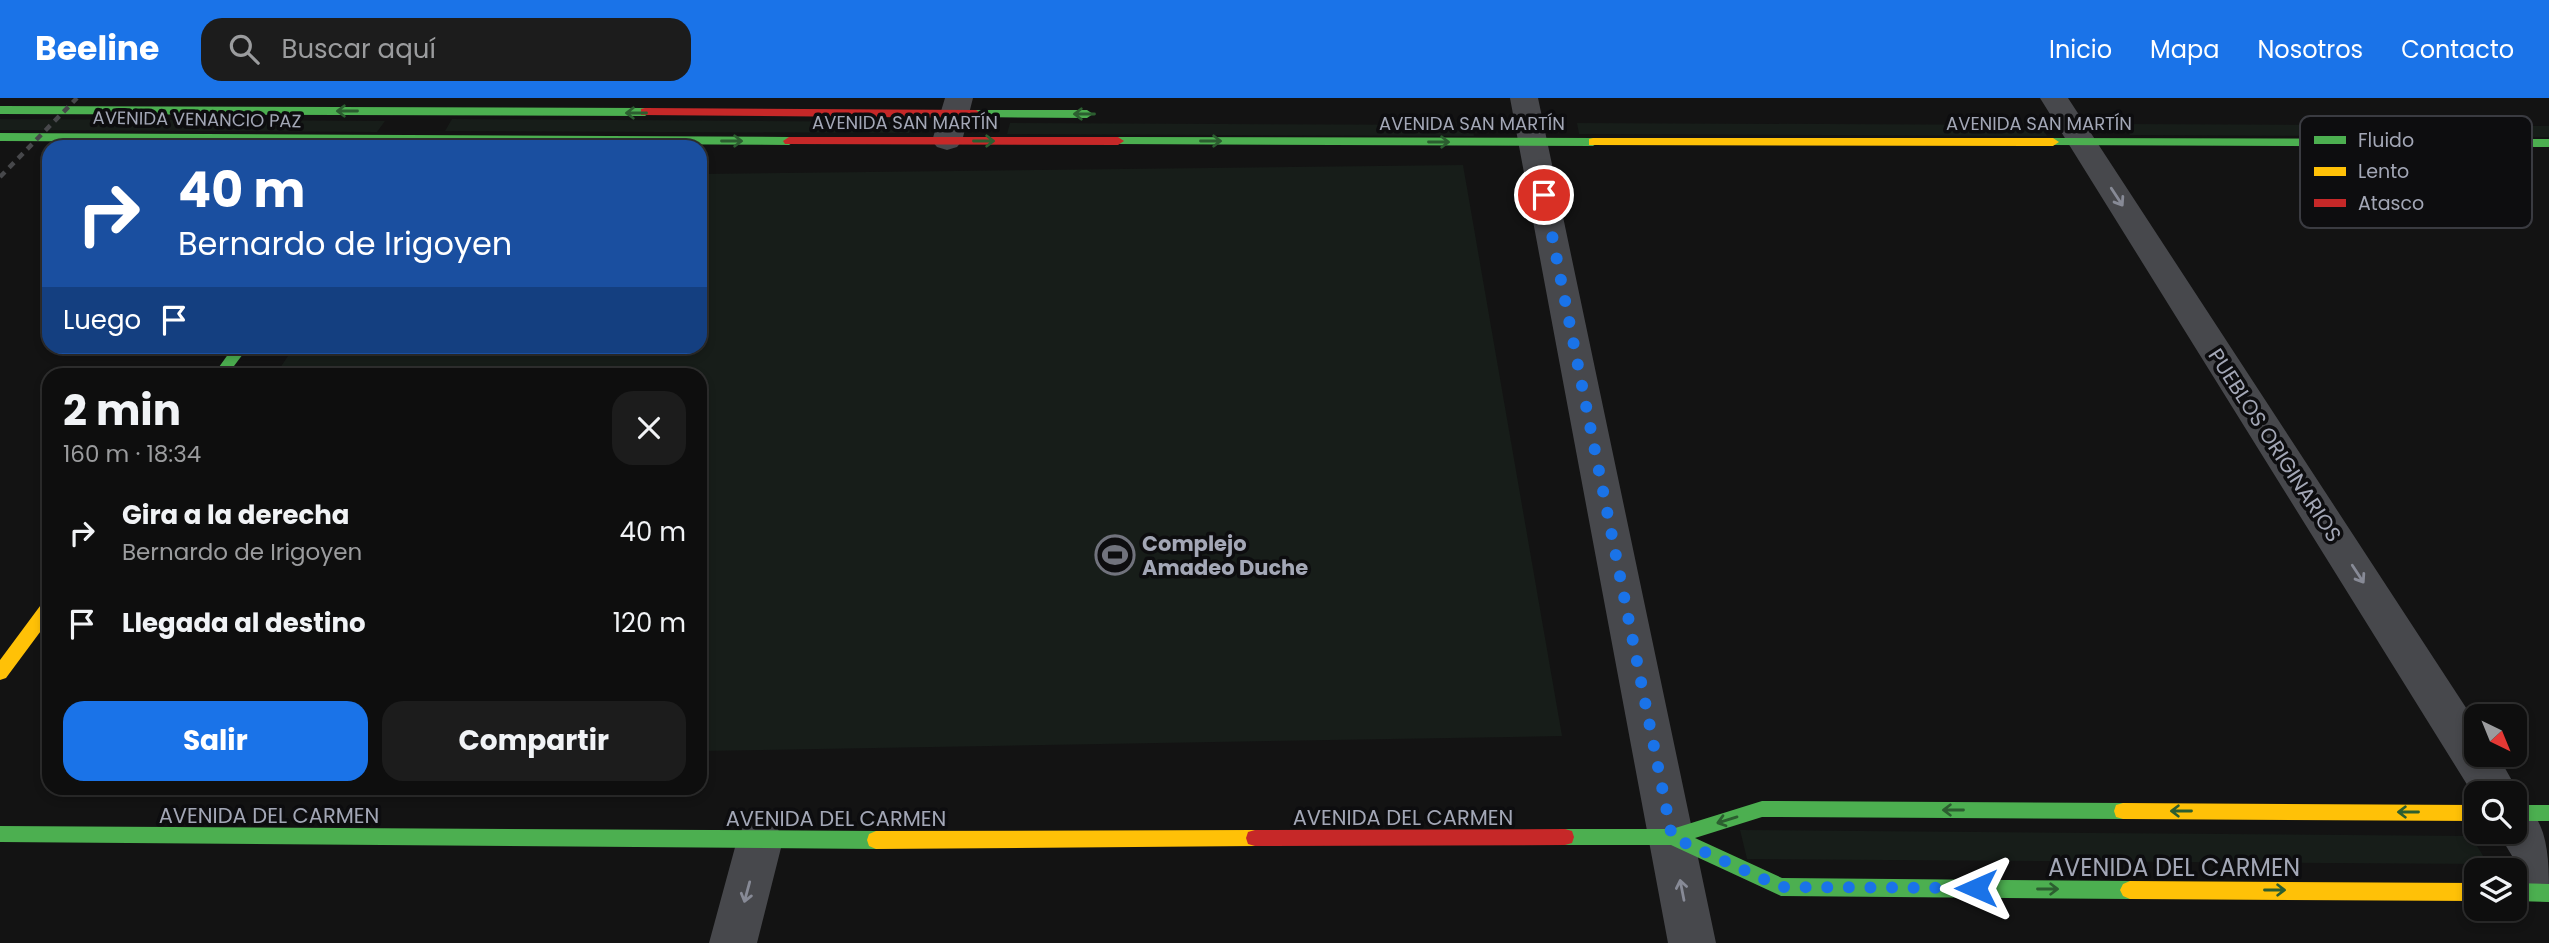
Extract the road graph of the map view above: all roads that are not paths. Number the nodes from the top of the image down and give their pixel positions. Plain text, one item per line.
1 (420, 105) edge
2 (0, 110) edge
3 (1108, 114) dead end
4 (1528, 117) edge
5 (954, 118) edge
6 (2067, 119) edge
7 (2300, 131) edge
8 (0, 136) edge
9 (196, 140) edge
10 (395, 140) edge
11 (478, 140) edge
12 (42, 616) edge
13 (0, 673) edge
14 (2489, 781) edge
15 (2464, 813) edge
16 (2527, 813) edge
17 (2549, 813) edge
18 (0, 834) edge
19 (1672, 837) junction
20 (2527, 839) edge
21 (760, 840) junction
22 (2549, 874) edge
23 (2464, 892) edge
24 (2527, 892) edge
25 (2549, 892) edge
26 (733, 943) edge
27 (1692, 943) edge

1 -> 2 main road, AVENIDA VENANCIO PAZ
5 -> 1 main road, AVENIDA SAN MARTÍN
1 - 10 main road
3 -> 5 main road, AVENIDA SAN MARTÍN
5 -> 4 main road, AVENIDA SAN MARTÍN
4 - 6 main road, AVENIDA SAN MARTÍN
4 - 19 street
11 -> 5 main road, AVENIDA SAN MARTÍN
6 - 7 main road, AVENIDA SAN MARTÍN
6 -> 14 street, PUEBLOS ORIGINARIOS
8 - 9 main road, AVENIDA VENANCIO PAZ
12 - 13 main road
15 -> 19 main road, AVENIDA DEL CARMEN
16 - 17 main road
18 - 21 main road, AVENIDA DEL CARMEN
19 - 21 main road, AVENIDA DEL CARMEN
19 -> 23 main road, AVENIDA DEL CARMEN
27 -> 19 street
20 - 22 street
21 -> 26 street
24 - 25 main road

